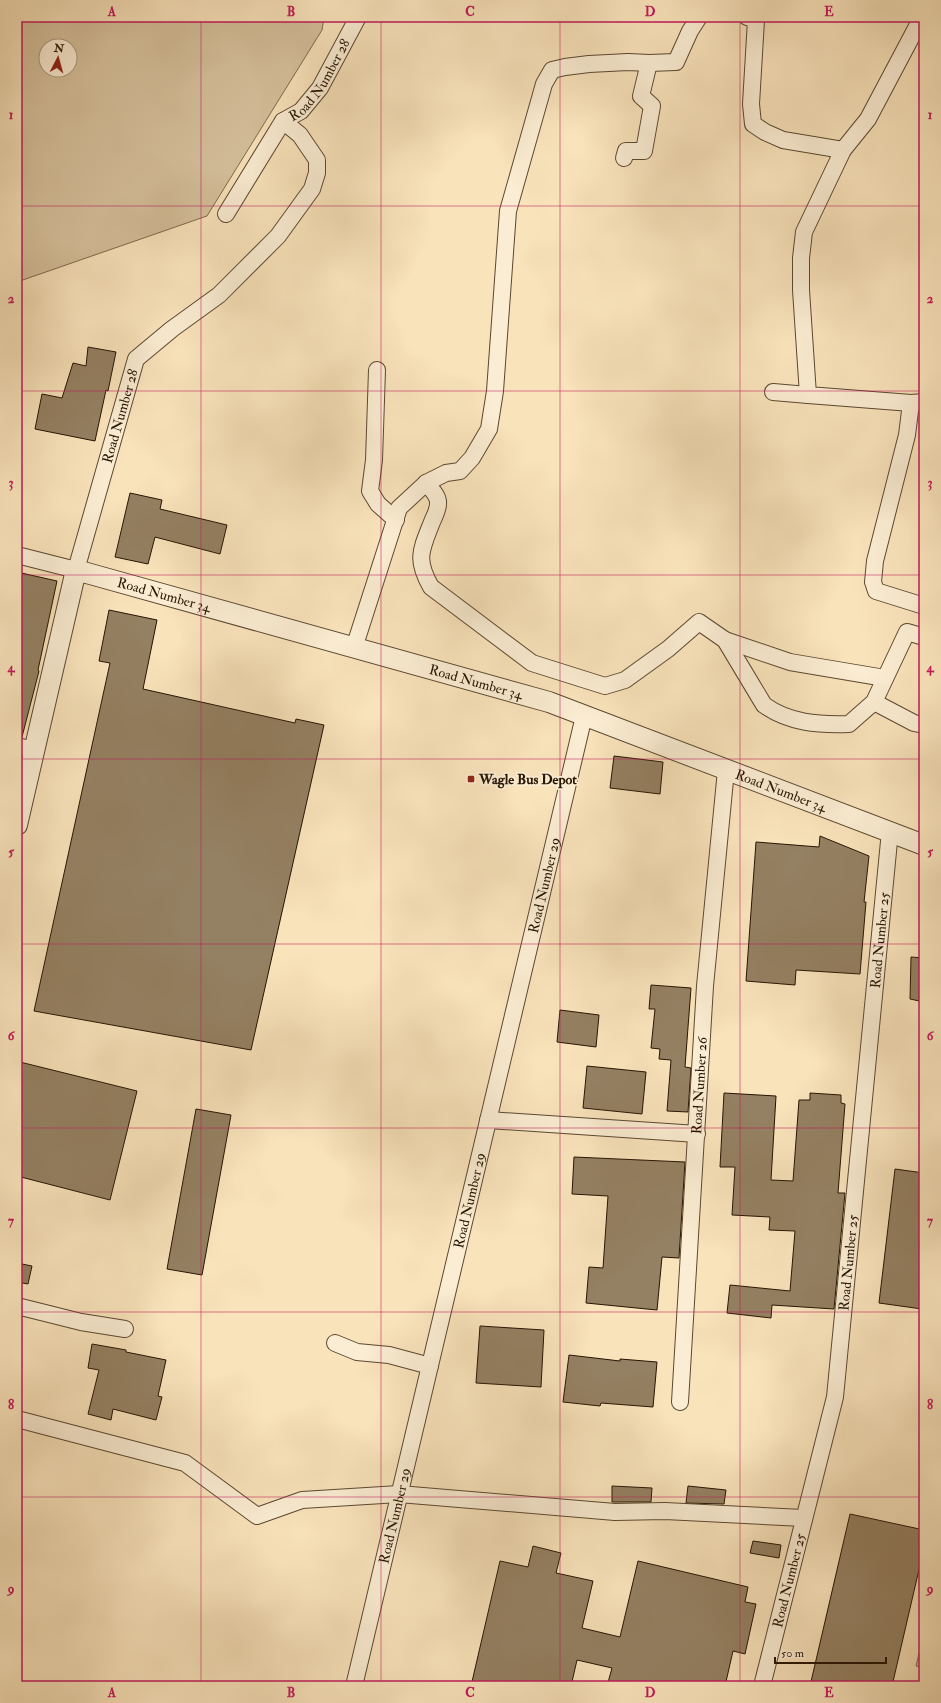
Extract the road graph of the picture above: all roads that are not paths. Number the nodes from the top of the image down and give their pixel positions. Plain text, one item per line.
1 (358, 17) edge
2 (699, 17) edge
3 (922, 17) edge
4 (754, 18) edge
5 (648, 64) junction
6 (283, 121) junction
7 (843, 150) junction
8 (624, 158) dead end
9 (226, 214) dead end
10 (377, 370) dead end
11 (773, 392) dead end
12 (808, 396) junction
13 (918, 403) edge
14 (426, 483) junction
15 (396, 520) junction
16 (17, 555) edge
17 (76, 570) junction
18 (924, 606) edge
19 (924, 637) edge
20 (725, 640) junction
21 (354, 648) junction
22 (885, 678) junction
23 (874, 702) junction
24 (584, 716) junction
25 (924, 724) edge
26 (25, 748) edge
27 (726, 770) junction
28 (17, 826) edge
29 (890, 831) junction
30 (924, 845) edge
31 (488, 1120) junction
32 (697, 1134) junction
33 (17, 1306) edge
34 (125, 1329) dead end
35 (335, 1343) dead end
36 (430, 1366) junction
37 (680, 1402) dead end
38 (17, 1419) edge
39 (399, 1494) junction
40 (803, 1518) junction
41 (354, 1686) edge
42 (762, 1686) edge

1 - 6 street, Road Number 28
2 - 5 street
3 - 7 street
4 - 7 street
5 - 8 street
5 - 14 street
6 - 9 street
6 - 17 street, Road Number 28
7 - 12 street
10 - 15 street
11 - 12 street
12 - 13 street
13 - 18 street
14 - 15 street
14 - 20 street
15 - 21 street
16 - 17 street, Road Number 34
17 - 21 street, Road Number 34
17 - 26 street, Road Number 28
19 - 22 street
20 - 22 street
20 - 23 street
21 - 24 street, Road Number 34
22 - 23 street
23 - 25 street
24 - 27 street, Road Number 34
24 - 31 street, Road Number 29
26 - 28 street, Road Number 28
27 - 29 street, Road Number 34
27 - 32 street, Road Number 26
29 - 30 street, Road Number 34
29 - 40 street, Road Number 25
31 - 32 street
31 - 36 street, Road Number 29
32 - 37 street, Road Number 26
33 - 34 street
35 - 36 street
36 - 39 street, Road Number 29
38 - 39 street
39 - 40 street
39 - 41 street, Road Number 29
40 - 42 street, Road Number 25

